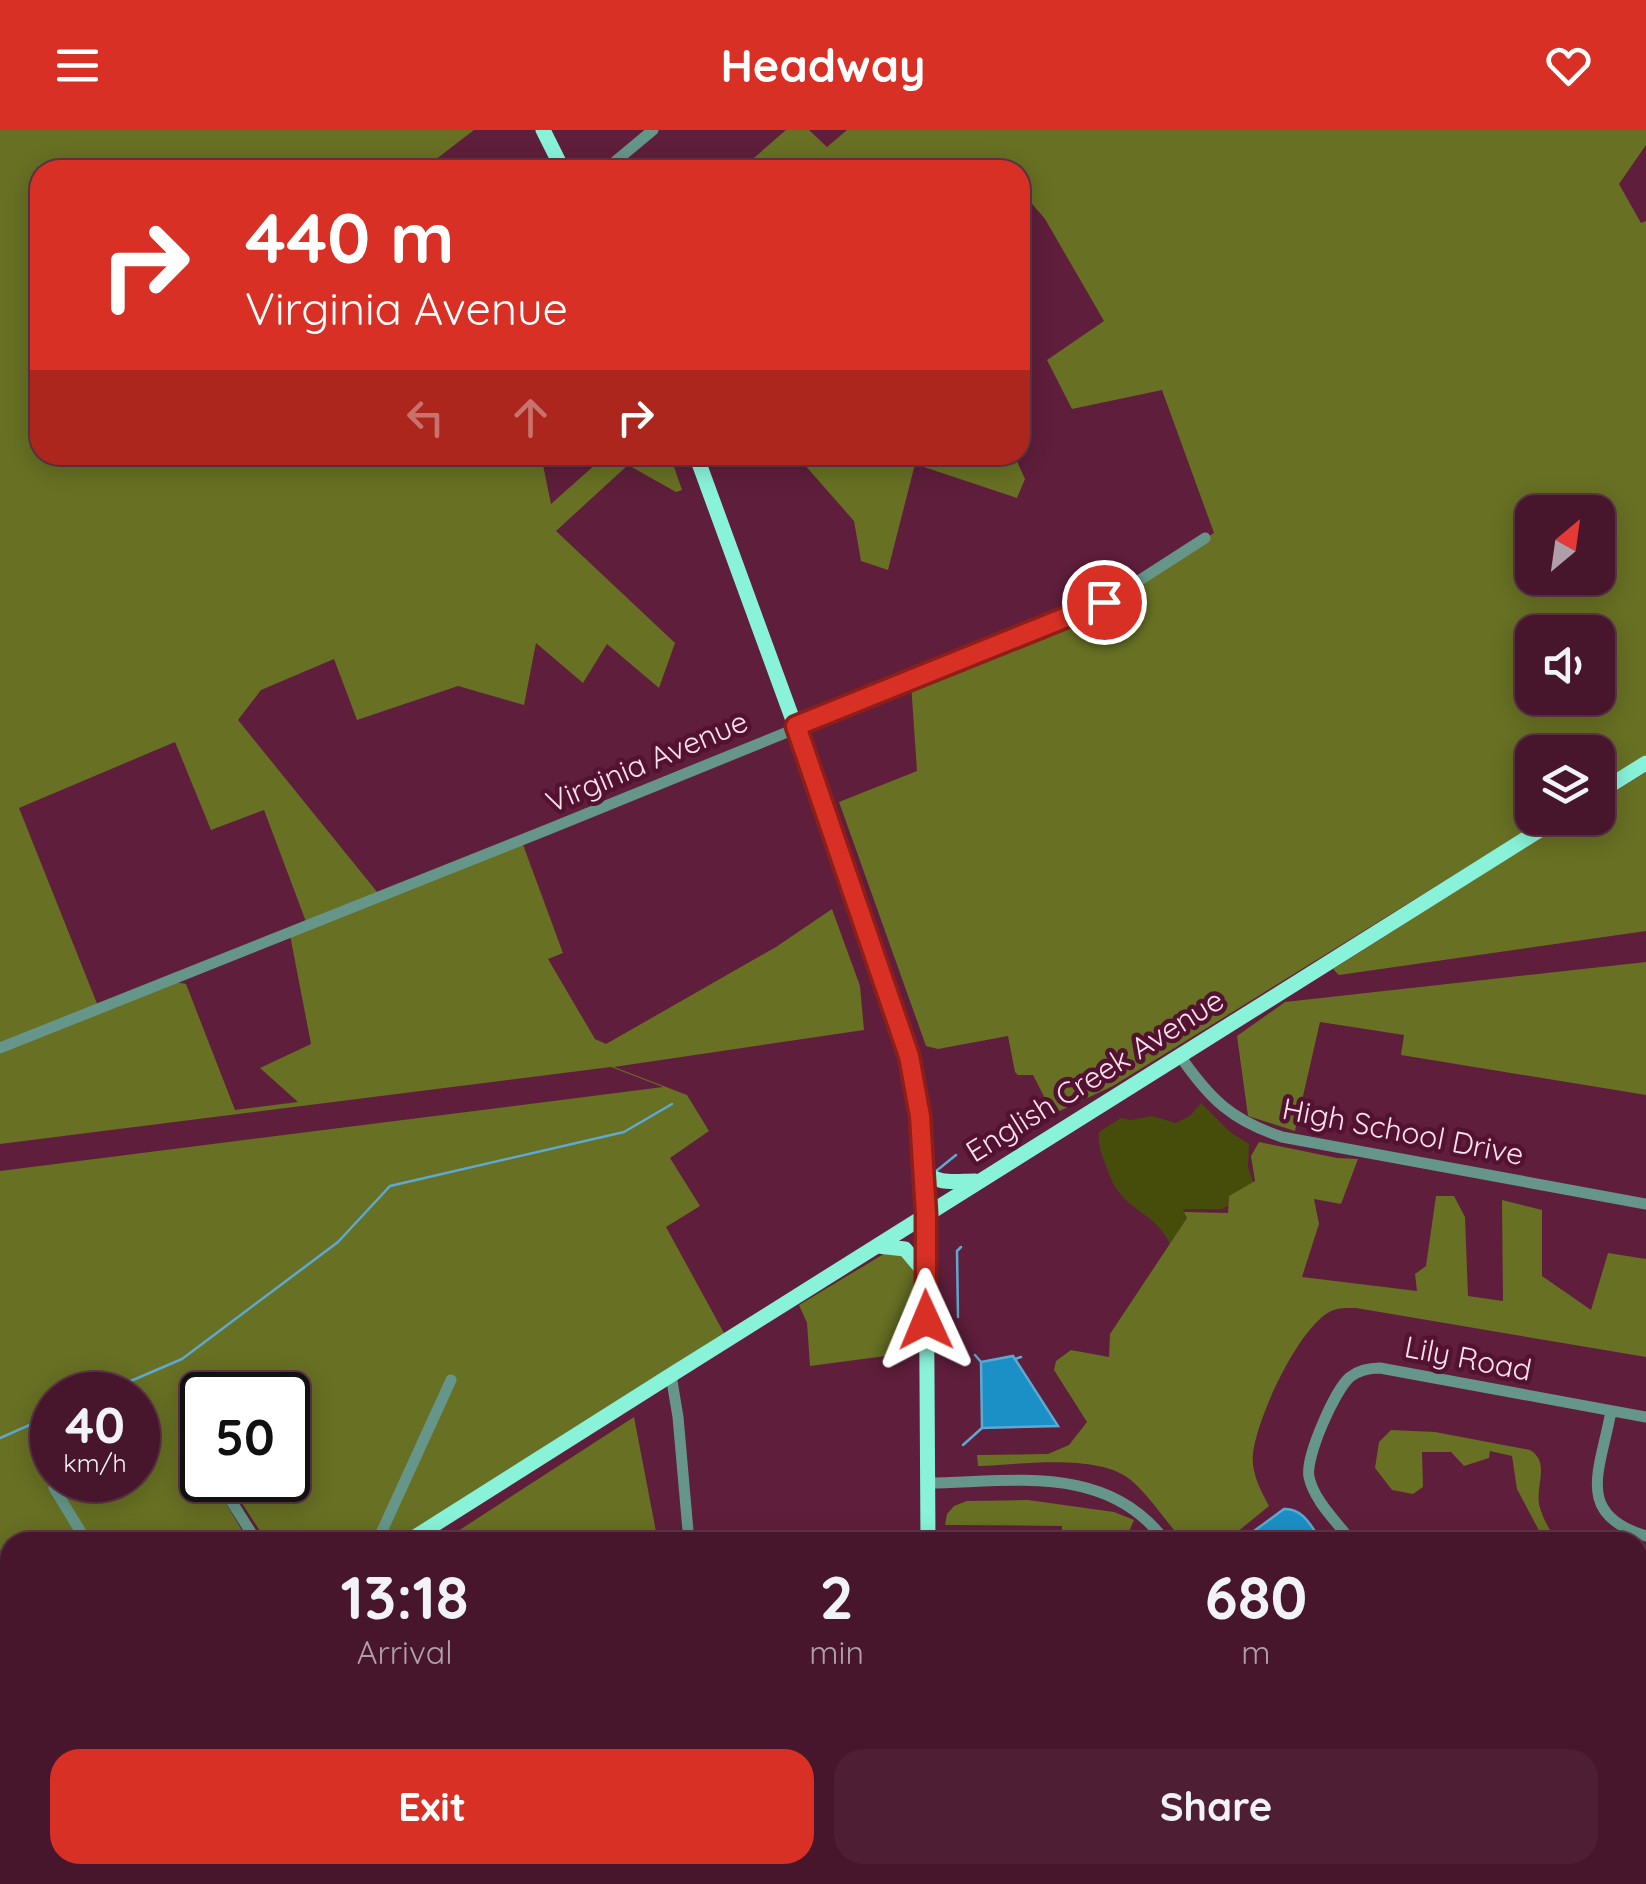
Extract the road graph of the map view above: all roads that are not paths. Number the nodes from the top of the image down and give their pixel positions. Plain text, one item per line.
1 (544, 130) edge
2 (654, 130) edge
3 (559, 160) edge
4 (617, 160) edge
5 (700, 465) edge
6 (1205, 538) dead end
7 (796, 726) junction
8 (1646, 763) edge
9 (1615, 782) edge
10 (1532, 835) edge
11 (0, 1048) edge
12 (1180, 1056) junction
13 (923, 1169) junction
14 (979, 1181) junction
15 (1646, 1204) edge
16 (926, 1214) junction
17 (874, 1246) junction
18 (926, 1274) junction
19 (671, 1375) junction
20 (452, 1380) dead end
21 (1611, 1410) junction
22 (1646, 1417) edge
23 (928, 1483) junction
24 (63, 1502) edge
25 (232, 1502) edge
26 (82, 1532) edge
27 (251, 1532) edge
28 (381, 1532) edge
29 (423, 1532) edge
30 (687, 1532) edge
31 (928, 1532) edge
32 (1157, 1532) edge
33 (1345, 1532) edge
34 (1634, 1532) edge

1 - 3 main road
2 - 4 street
5 - 7 main road
6 - 7 street, Virginia Avenue
7 - 11 street, Virginia Avenue
7 - 13 main road
8 - 9 main road
10 - 12 main road, English Creek Avenue
12 - 14 main road, English Creek Avenue
12 - 15 street, High School Drive
13 - 14 main road
13 - 16 main road
14 - 16 main road, English Creek Avenue
16 - 17 main road, English Creek Avenue
16 - 18 main road
17 - 18 main road
17 - 19 main road, English Creek Avenue
18 - 23 main road
19 - 29 main road, English Creek Avenue
19 - 30 street
20 - 28 street
21 - 22 street, Lily Road
21 - 33 street, Lily Road
21 - 34 street
23 - 31 main road
23 - 32 street
24 - 26 street
25 - 27 street

